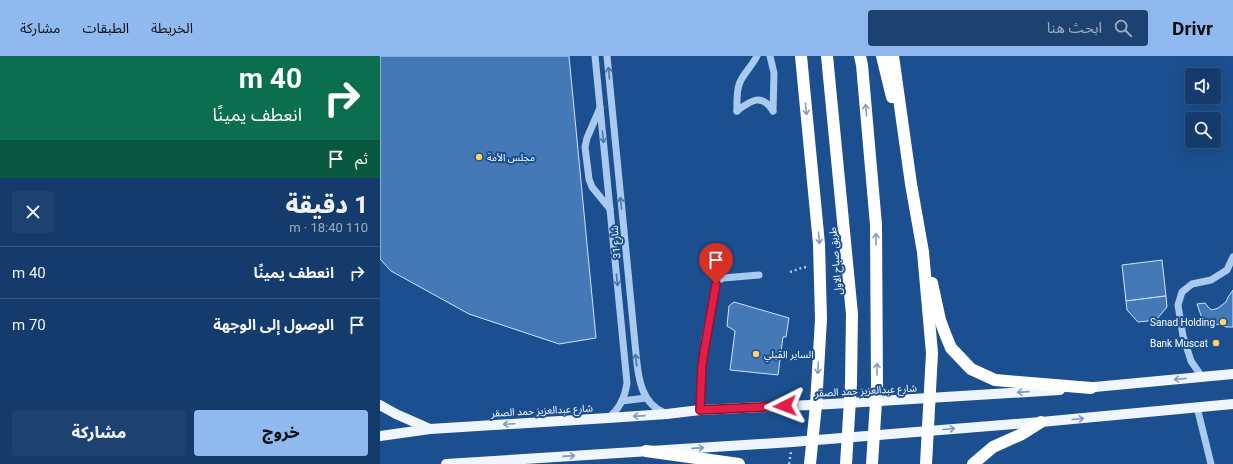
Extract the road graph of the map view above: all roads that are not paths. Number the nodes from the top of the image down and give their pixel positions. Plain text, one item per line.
1 (595, 56) edge
2 (607, 56) edge
3 (757, 56) edge
4 (770, 56) edge
5 (797, 56) edge
6 (802, 56) edge
7 (827, 56) edge
8 (860, 56) edge
9 (882, 56) edge
10 (893, 56) edge
11 (804, 84) junction
12 (600, 108) junction
13 (620, 184) junction
14 (911, 184) junction
15 (608, 186) junction
16 (610, 209) junction
17 (917, 221) junction
18 (1233, 257) edge
19 (758, 275) dead end
20 (633, 325) junction
21 (622, 326) junction
22 (1233, 374) edge
23 (1202, 377) junction
24 (1091, 388) junction
25 (646, 398) junction
26 (929, 398) junction
27 (622, 401) junction
28 (380, 405) edge
29 (816, 405) junction
30 (1231, 405) edge
31 (1197, 408) junction
32 (700, 410) junction
33 (668, 414) junction
34 (608, 418) junction
35 (1041, 422) junction
36 (430, 429) junction
37 (928, 431) junction
38 (380, 436) edge
39 (813, 440) junction
40 (646, 451) junction
41 (448, 464) edge
42 (739, 464) edge
43 (810, 464) edge
44 (846, 464) edge
45 (872, 464) edge
46 (926, 464) edge
47 (973, 464) edge
48 (1211, 464) edge

1 - 12 street, شارع 31
13 -> 2 street, شارع 31
3 - 4 street
5 - 11 street
6 - 11 highway
7 - 44 highway, طريق صباح الاول
45 -> 8 highway
9 - 14 highway
10 - 14 highway
11 -> 29 highway
12 -> 15 street, شارع 31
12 - 16 street
13 - 15 street
20 -> 13 street, شارع 31
14 - 17 highway
15 - 16 street, شارع 31
16 -> 21 street, شارع 31
17 - 24 highway
17 - 26 highway
18 - 23 street
19 - 32 street
20 - 21 street
25 -> 20 street, شارع 31
21 - 27 street, شارع 31
22 - 23 main road, شارع عبدالعزيز حمد الصقر
23 -> 24 main road, شارع عبدالعزيز حمد الصقر
24 -> 26 main road, شارع عبدالعزيز حمد الصقر
25 - 27 street
25 - 33 street, شارع 31
26 - 29 main road, شارع عبدالعزيز حمد الصقر
26 - 37 highway
27 - 34 street, شارع 31
28 - 36 main road
29 - 32 main road, شارع عبدالعزيز حمد الصقر
29 - 39 highway
30 - 31 main road
35 -> 31 main road
31 - 48 street
32 - 33 main road, شارع عبدالعزيز حمد الصقر
33 -> 34 main road, شارع عبدالعزيز حمد الصقر
34 -> 36 main road, شارع عبدالعزيز حمد الصقر
37 -> 35 main road
35 - 47 highway
36 - 38 main road, شارع عبدالعزيز حمد الصقر
37 - 39 main road
37 - 46 highway
40 -> 39 main road
39 - 43 highway
41 -> 40 main road
40 - 42 highway

